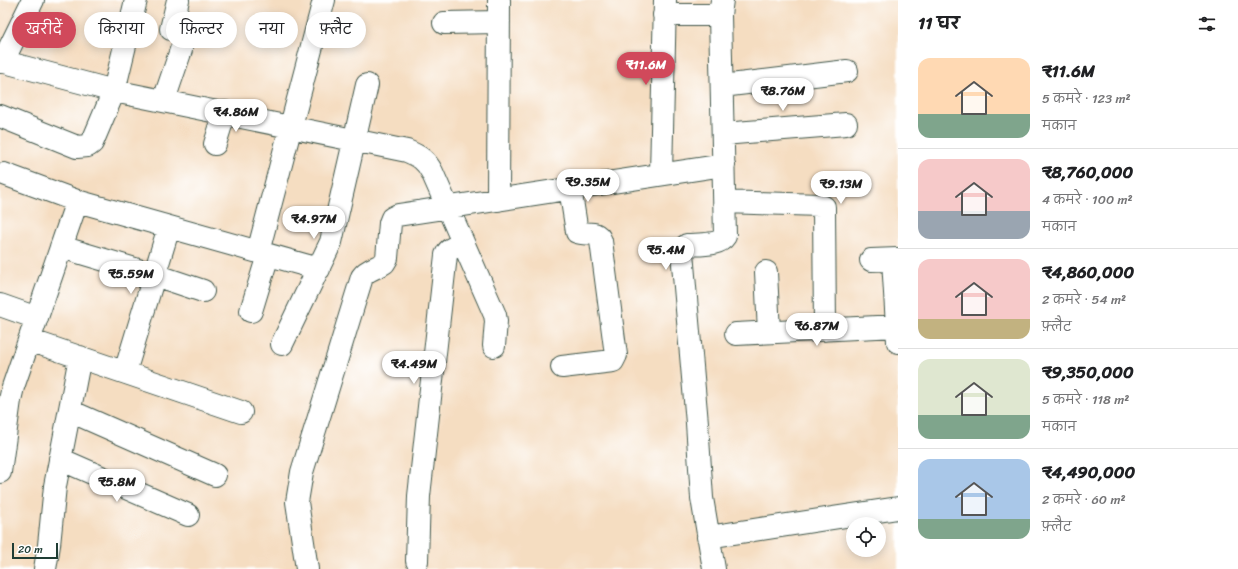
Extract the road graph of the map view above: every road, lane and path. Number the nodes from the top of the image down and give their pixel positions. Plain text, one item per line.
1 (33, 0) edge
2 (136, 0) edge
3 (178, 0) edge
4 (324, 0) edge
5 (499, 0) edge
6 (664, 7) edge
7 (721, 8) edge
8 (175, 12) edge
9 (498, 22) junction
10 (444, 23) dead end
11 (7, 39) edge
12 (181, 50) dead end
13 (0, 62) edge
14 (847, 71) dead end
15 (367, 86) dead end
16 (722, 86) junction
17 (114, 91) junction
18 (164, 100) junction
19 (224, 112) junction
20 (0, 116) edge
21 (846, 124) dead end
22 (290, 126) junction
23 (723, 134) junction
24 (355, 140) junction
25 (215, 144) dead end
26 (724, 165) junction
27 (4, 174) dead end
28 (661, 174) junction
29 (570, 188) junction
30 (498, 200) junction
31 (77, 201) junction
32 (724, 202) junction
33 (448, 208) junction
34 (169, 227) junction
35 (464, 246) junction
36 (61, 247) junction
37 (263, 254) junction
38 (895, 259) edge
39 (871, 260) dead end
40 (319, 269) junction
41 (766, 272) dead end
42 (155, 275) junction
43 (203, 291) dead end
44 (0, 305) edge
45 (251, 311) dead end
46 (37, 318) junction
47 (825, 330) junction
48 (769, 332) junction
49 (736, 334) dead end
50 (898, 334) edge
51 (30, 340) junction
52 (282, 344) dead end
53 (494, 346) dead end
54 (80, 357) junction
55 (562, 367) dead end
56 (125, 372) junction
57 (70, 411) junction
58 (241, 412) dead end
59 (60, 459) junction
60 (0, 472) edge
61 (215, 475) dead end
62 (898, 508) edge
63 (188, 515) dead end
64 (708, 537) junction
65 (417, 561) dead end
66 (45, 569) edge
67 (307, 569) edge
68 (714, 569) edge

1 - 11 street
2 - 17 street
3 - 8 street
4 - 22 street
5 - 9 street
6 - 7 street
6 - 28 street
7 - 16 street
9 - 10 street
9 - 30 street
11 - 13 street
12 - 18 street
13 - 17 street
14 - 16 street
15 - 24 street
16 - 23 street
17 - 18 street
17 - 20 street
18 - 19 street
19 - 22 street
19 - 25 street
21 - 23 street
22 - 24 street
22 - 37 street
23 - 26 street
24 - 33 street
24 - 40 street
26 - 28 street
26 - 32 street
27 - 31 street
28 - 29 street
29 - 30 street
29 - 55 street
30 - 33 street
31 - 34 street
31 - 36 street
32 - 47 street
32 - 64 street
33 - 35 street
33 - 67 street
34 - 37 street
34 - 42 street
35 - 53 street
35 - 65 street
36 - 42 street
36 - 46 street
37 - 40 street
37 - 45 street
38 - 39 street
38 - 50 street
40 - 52 street
41 - 48 street
42 - 43 street
42 - 56 street
44 - 46 street
46 - 51 street
47 - 48 street
47 - 50 street
48 - 49 street
51 - 54 street
51 - 60 street
54 - 56 street
54 - 57 street
56 - 58 street
57 - 59 street
57 - 61 street
59 - 63 street
59 - 66 street
62 - 64 street
64 - 68 street

